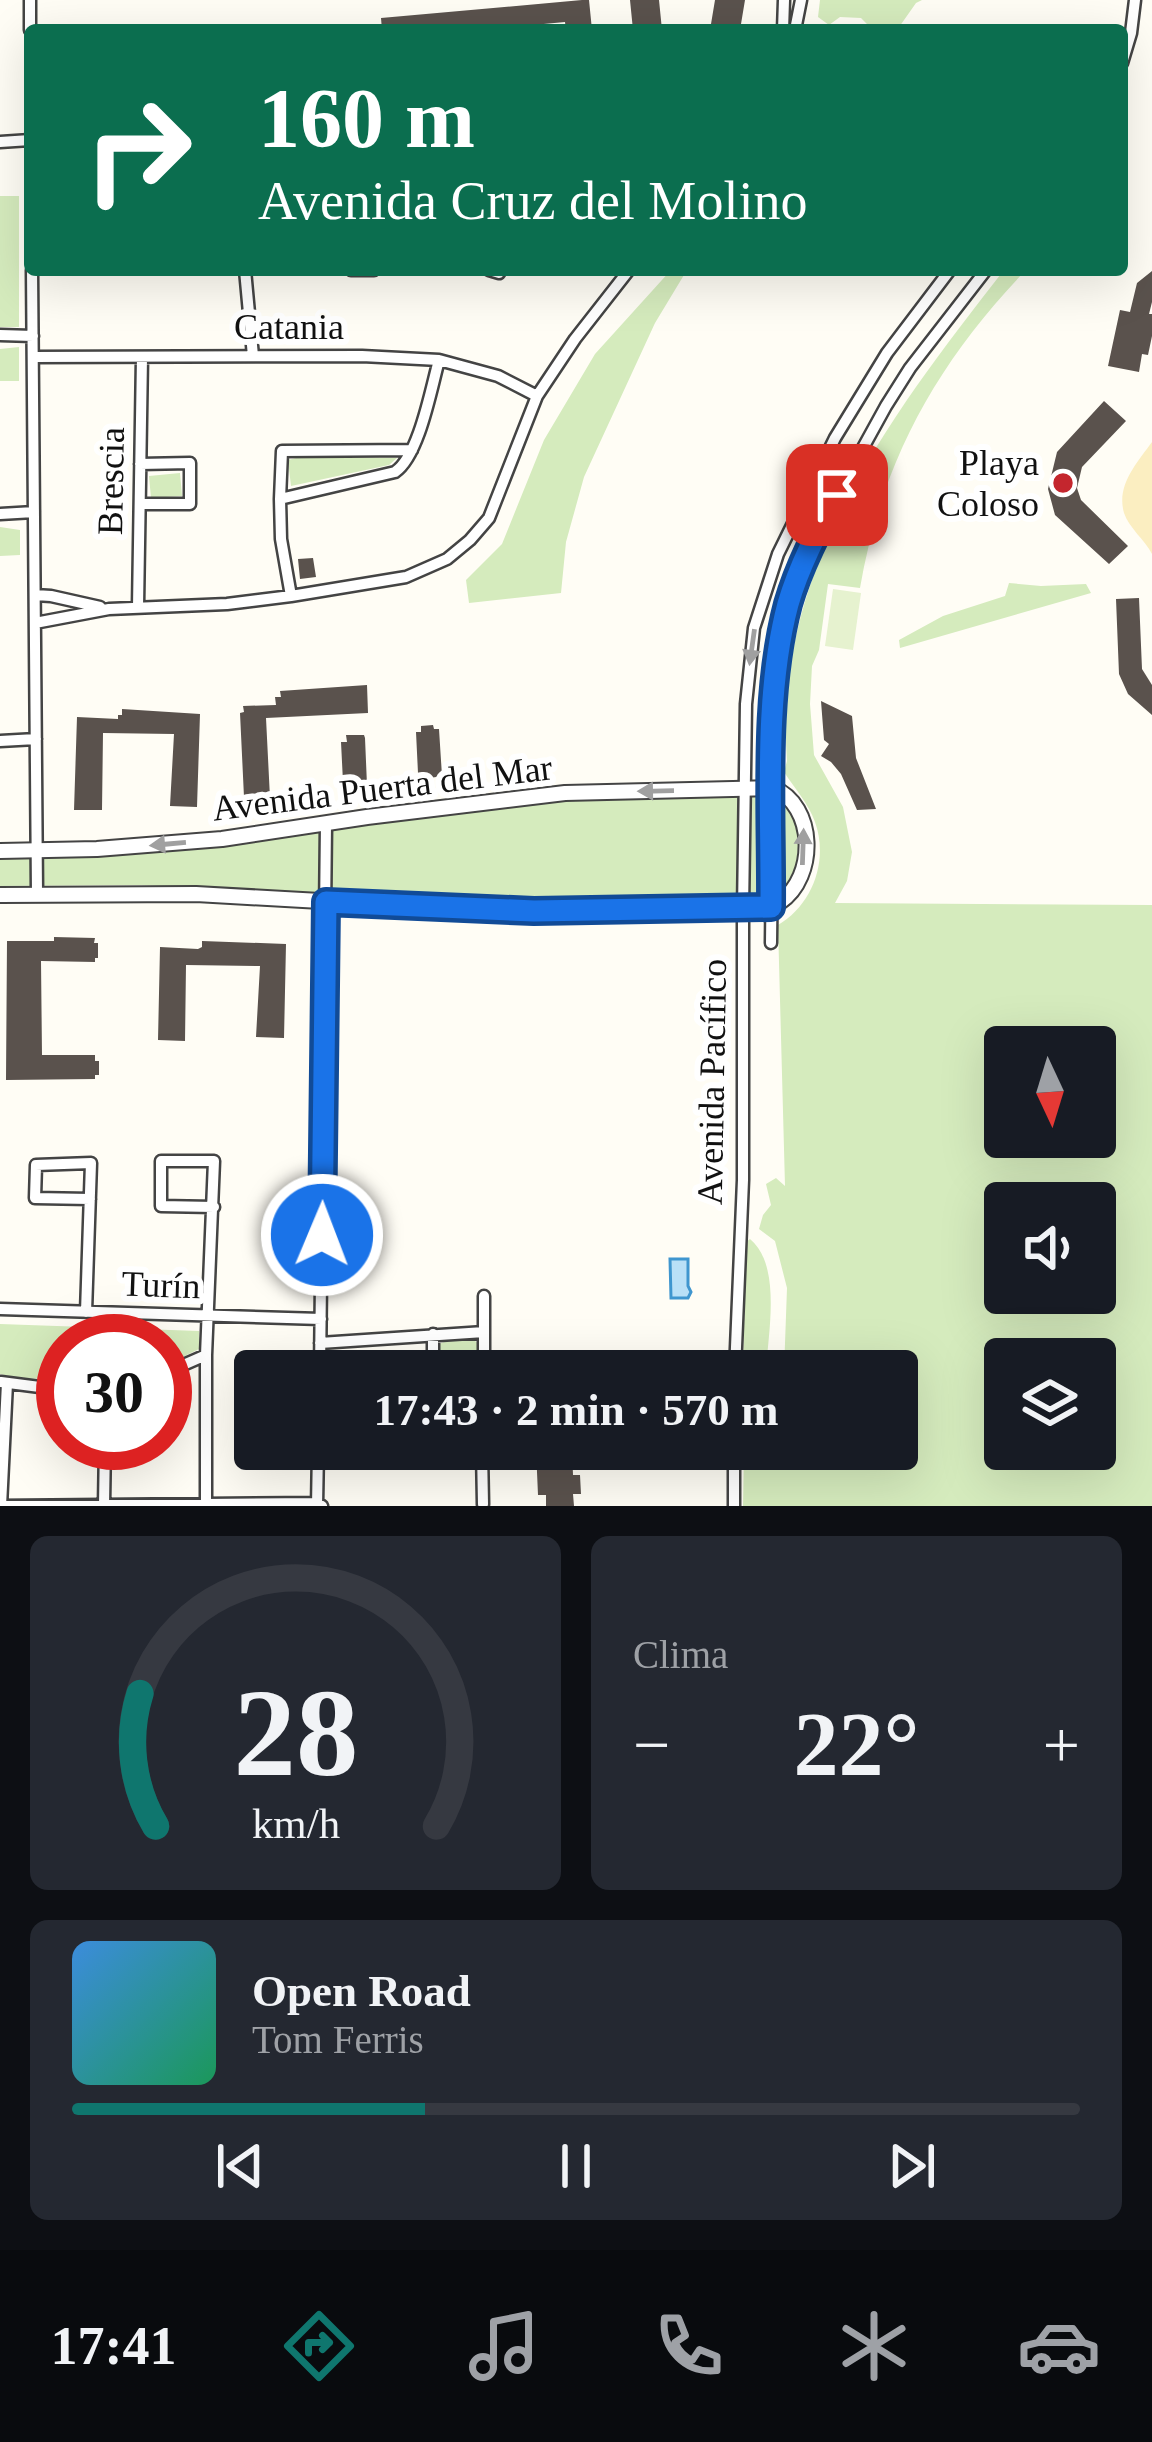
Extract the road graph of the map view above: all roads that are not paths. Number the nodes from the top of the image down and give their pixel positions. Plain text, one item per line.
1 (1135, 0) edge
2 (1128, 43) edge
3 (32, 276) edge
4 (246, 276) edge
5 (624, 276) edge
6 (945, 276) edge
7 (981, 276) edge
8 (0, 335) edge
9 (33, 335) junction
10 (887, 353) junction
11 (253, 356) junction
12 (33, 357) junction
13 (142, 357) junction
14 (440, 360) junction
15 (910, 368) junction
16 (537, 396) junction
17 (412, 450) junction
18 (140, 464) junction
19 (280, 499) junction
20 (140, 504) junction
21 (34, 512) junction
22 (0, 514) edge
23 (778, 554) junction
24 (802, 565) junction
25 (35, 595) junction
26 (291, 596) junction
27 (139, 607) junction
28 (109, 609) junction
29 (35, 623) junction
30 (36, 740) junction
31 (0, 741) edge
32 (772, 788) junction
33 (746, 789) junction
34 (326, 824) junction
35 (37, 850) junction
36 (0, 851) edge
37 (37, 893) junction
38 (0, 895) edge
39 (326, 902) junction
40 (771, 907) junction
41 (743, 910) junction
42 (771, 944) dead end
43 (90, 1199) junction
44 (214, 1207) junction
45 (484, 1296) dead end
46 (0, 1309) edge
47 (86, 1312) junction
48 (208, 1315) junction
49 (321, 1318) junction
50 (484, 1332) junction
51 (433, 1334) junction
52 (320, 1342) junction
53 (320, 1350) edge
54 (433, 1350) edge
55 (484, 1350) edge
56 (736, 1350) edge
57 (206, 1355) junction
58 (192, 1361) edge
59 (3, 1382) edge
60 (36, 1386) edge
61 (104, 1470) edge
62 (318, 1470) edge
63 (482, 1470) edge
64 (734, 1470) edge
65 (483, 1504) edge
66 (1, 1505) edge
67 (104, 1505) edge
68 (206, 1505) edge
69 (319, 1505) edge
70 (734, 1506) edge

1 - 2 street
3 - 9 street
4 - 11 street
5 - 16 street
6 - 10 street, Avenida Pacífico
7 - 15 street, Avenida Pacífico
8 - 9 street
9 - 12 street
10 - 15 street
10 - 23 street, Avenida Pacífico
11 - 13 street, Catania
11 - 14 street, Catania
12 - 13 street, Catania
12 - 21 street
13 - 18 street, Brescia
14 - 16 street, Catania
14 - 17 street
15 - 24 street, Avenida Pacífico
16 - 26 street
17 - 19 street
17 - 19 street
18 - 20 street, Brescia
18 - 20 street
19 - 26 street
20 - 27 street, Brescia
21 - 22 street
21 - 25 street
23 - 24 street
23 -> 33 street, Avenida Pacífico
24 - 32 street, Avenida Pacífico
25 - 28 street
25 - 29 street
26 - 27 street
27 - 28 street
28 - 29 street
29 - 30 street
30 - 31 street
30 - 35 street
32 - 33 street, Avenida Puerta del Mar
32 - 40 street, Avenida Pacífico
40 -> 32 street
33 -> 34 street, Avenida Puerta del Mar
33 - 41 street, Avenida Pacífico
34 -> 35 street, Avenida Puerta del Mar
34 - 39 street
35 - 36 street, Avenida Puerta del Mar
35 - 37 street
37 - 38 street
37 - 39 street
39 - 41 street
39 - 49 street
40 - 41 street
40 - 42 street, Avenida Pacífico
41 - 56 street, Avenida Pacífico
43 - 43 street
43 - 47 street
44 - 44 street
44 - 48 street
45 - 50 street
46 - 47 street, Turín
47 - 48 street, Turín
48 - 49 street, Turín
48 - 57 street
49 - 52 street
50 - 51 street
50 - 55 street
51 - 52 street
51 - 54 street
52 - 53 street
57 - 58 street
57 - 68 street
59 - 60 street
59 - 66 street
61 - 67 street
62 - 69 street
63 - 65 street
64 - 70 street
66 - 67 street
67 - 68 street
68 - 69 street

